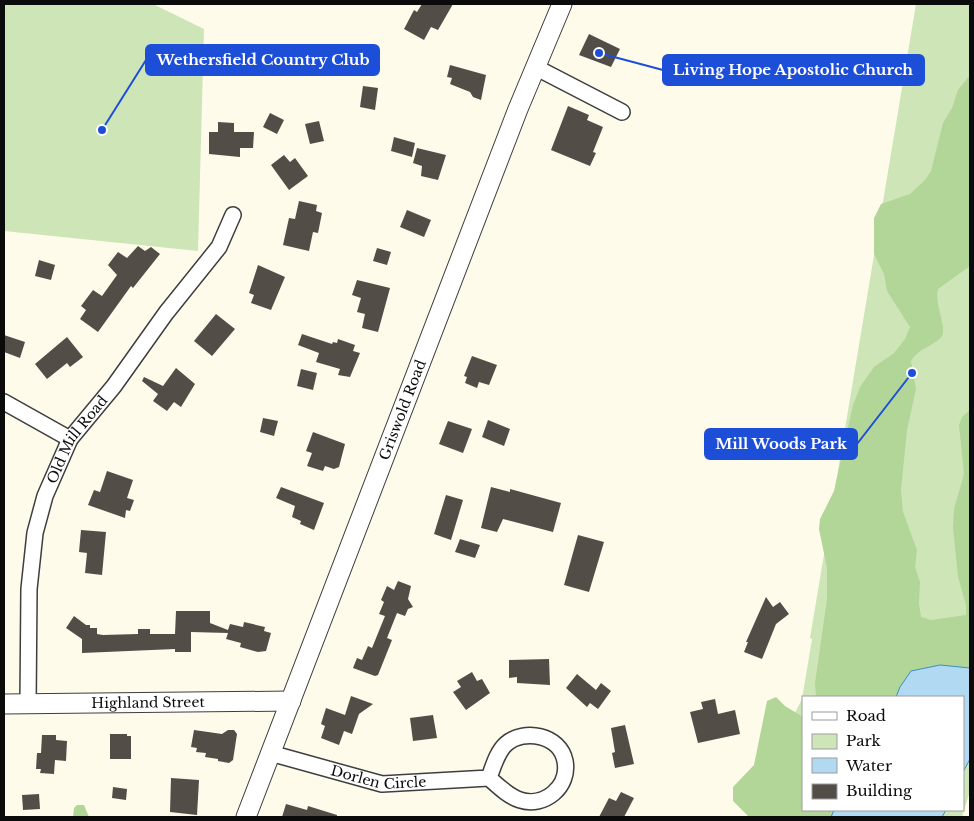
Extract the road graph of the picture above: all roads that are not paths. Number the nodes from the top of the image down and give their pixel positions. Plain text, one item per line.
1 (562, 4) edge
2 (535, 66) junction
3 (622, 112) dead end
4 (233, 215) dead end
5 (4, 402) edge
6 (70, 439) junction
7 (291, 701) junction
8 (4, 704) edge
9 (28, 704) junction
10 (270, 753) junction
11 (489, 778) junction
12 (246, 817) edge

1 - 2 street, Griswold Road
2 - 3 street
2 - 7 street, Griswold Road
4 - 6 street, Old Mill Road
5 - 6 street
6 - 9 street, Old Mill Road
7 - 9 street, Highland Street
7 - 10 street, Griswold Road
8 - 9 street, Highland Street
10 - 11 street, Dorlen Circle
10 - 12 street, Griswold Road
11 - 11 street

